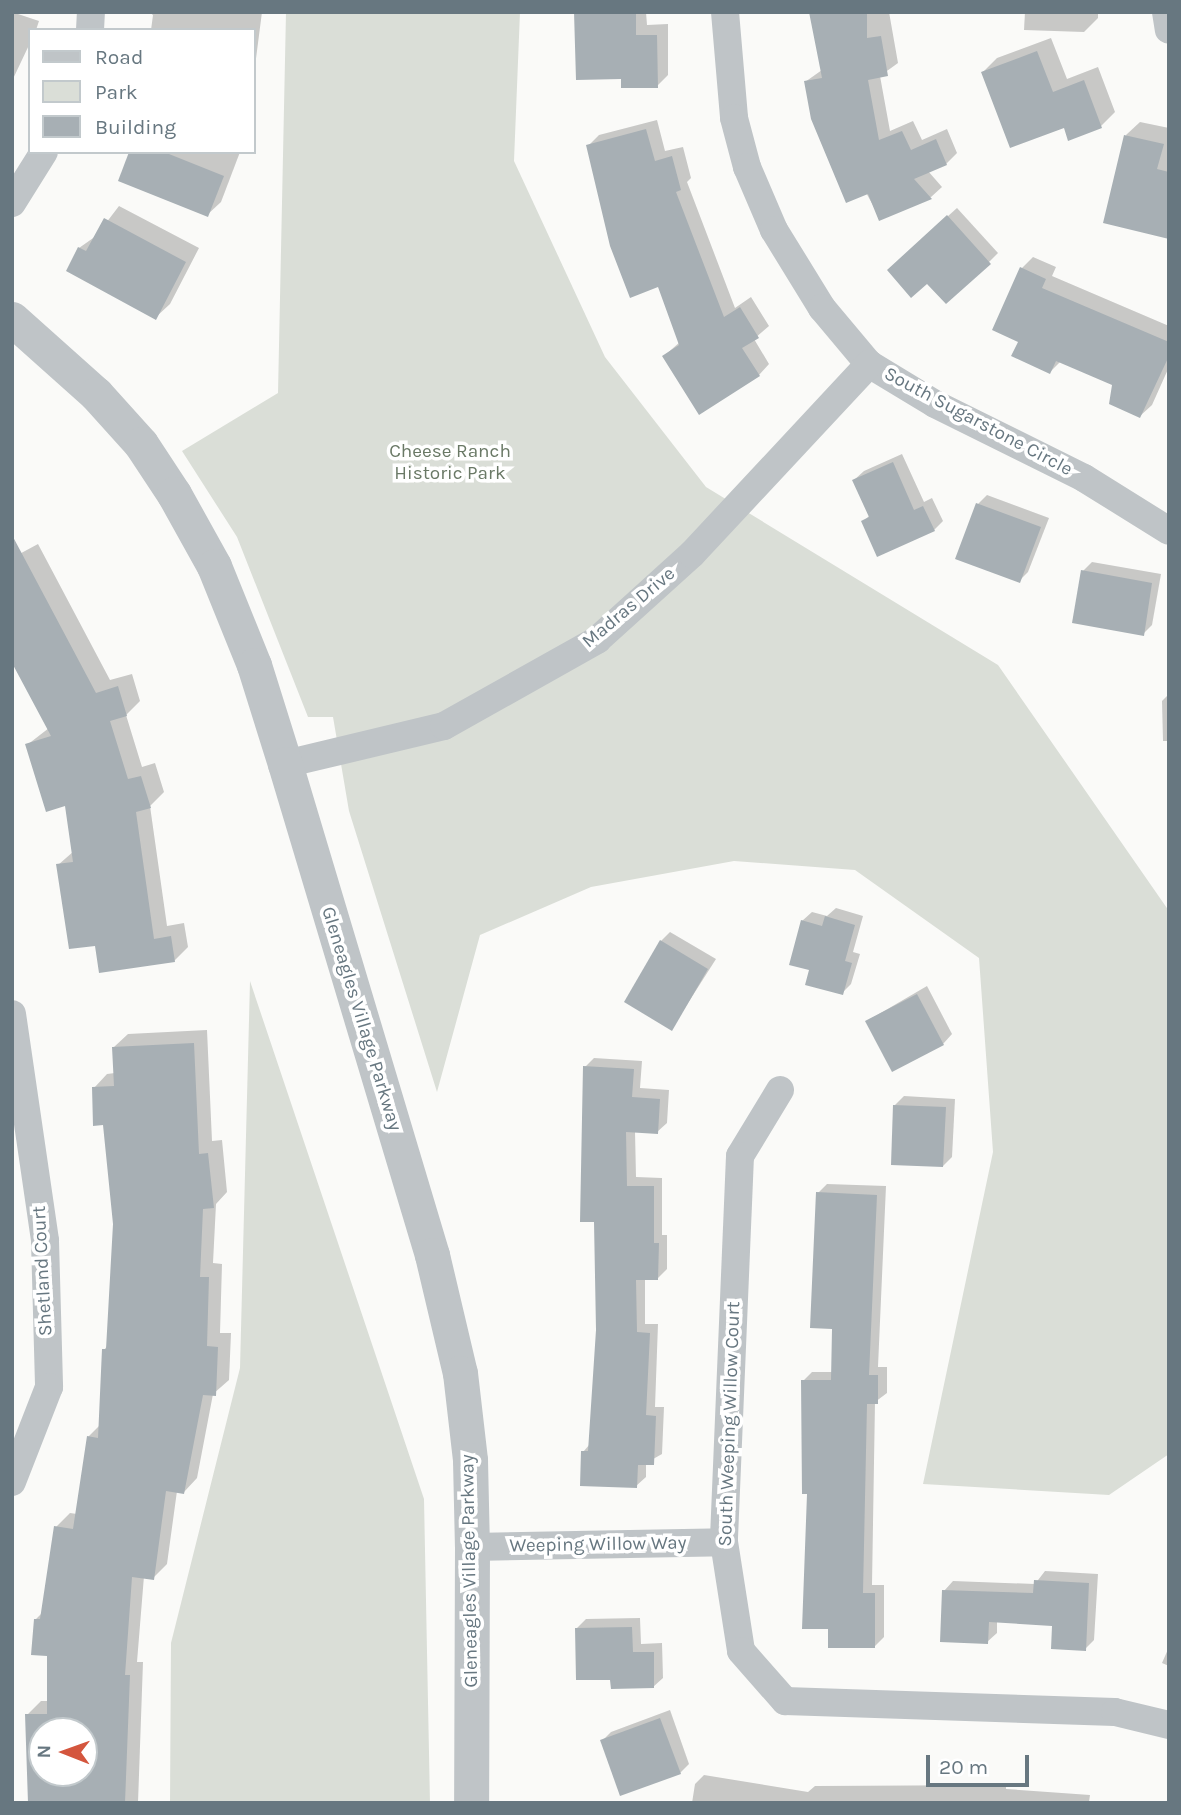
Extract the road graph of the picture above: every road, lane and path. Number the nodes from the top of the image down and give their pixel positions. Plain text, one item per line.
1 (725, 12) edge
2 (1166, 12) edge
3 (1169, 30) edge
4 (43, 154) edge
5 (12, 203) edge
6 (12, 319) edge
7 (869, 364) junction
8 (1169, 531) edge
9 (285, 764) junction
10 (12, 1014) edge
11 (780, 1090) dead end
12 (12, 1482) edge
13 (724, 1542) junction
14 (472, 1547) junction
15 (1169, 1725) edge
16 (471, 1803) edge

1 - 7 street, South Sugarstone Circle
2 - 3 street
4 - 5 street
6 - 9 street, Gleneagles Village Parkway
7 - 8 street, South Sugarstone Circle
7 - 9 street, Madras Drive
9 - 14 street, Gleneagles Village Parkway
10 - 12 street, Shetland Court
11 - 13 street, South Weeping Willow Court
13 - 14 street, Weeping Willow Way
13 - 15 street, South Weeping Willow Court
14 - 16 street, Gleneagles Village Parkway

